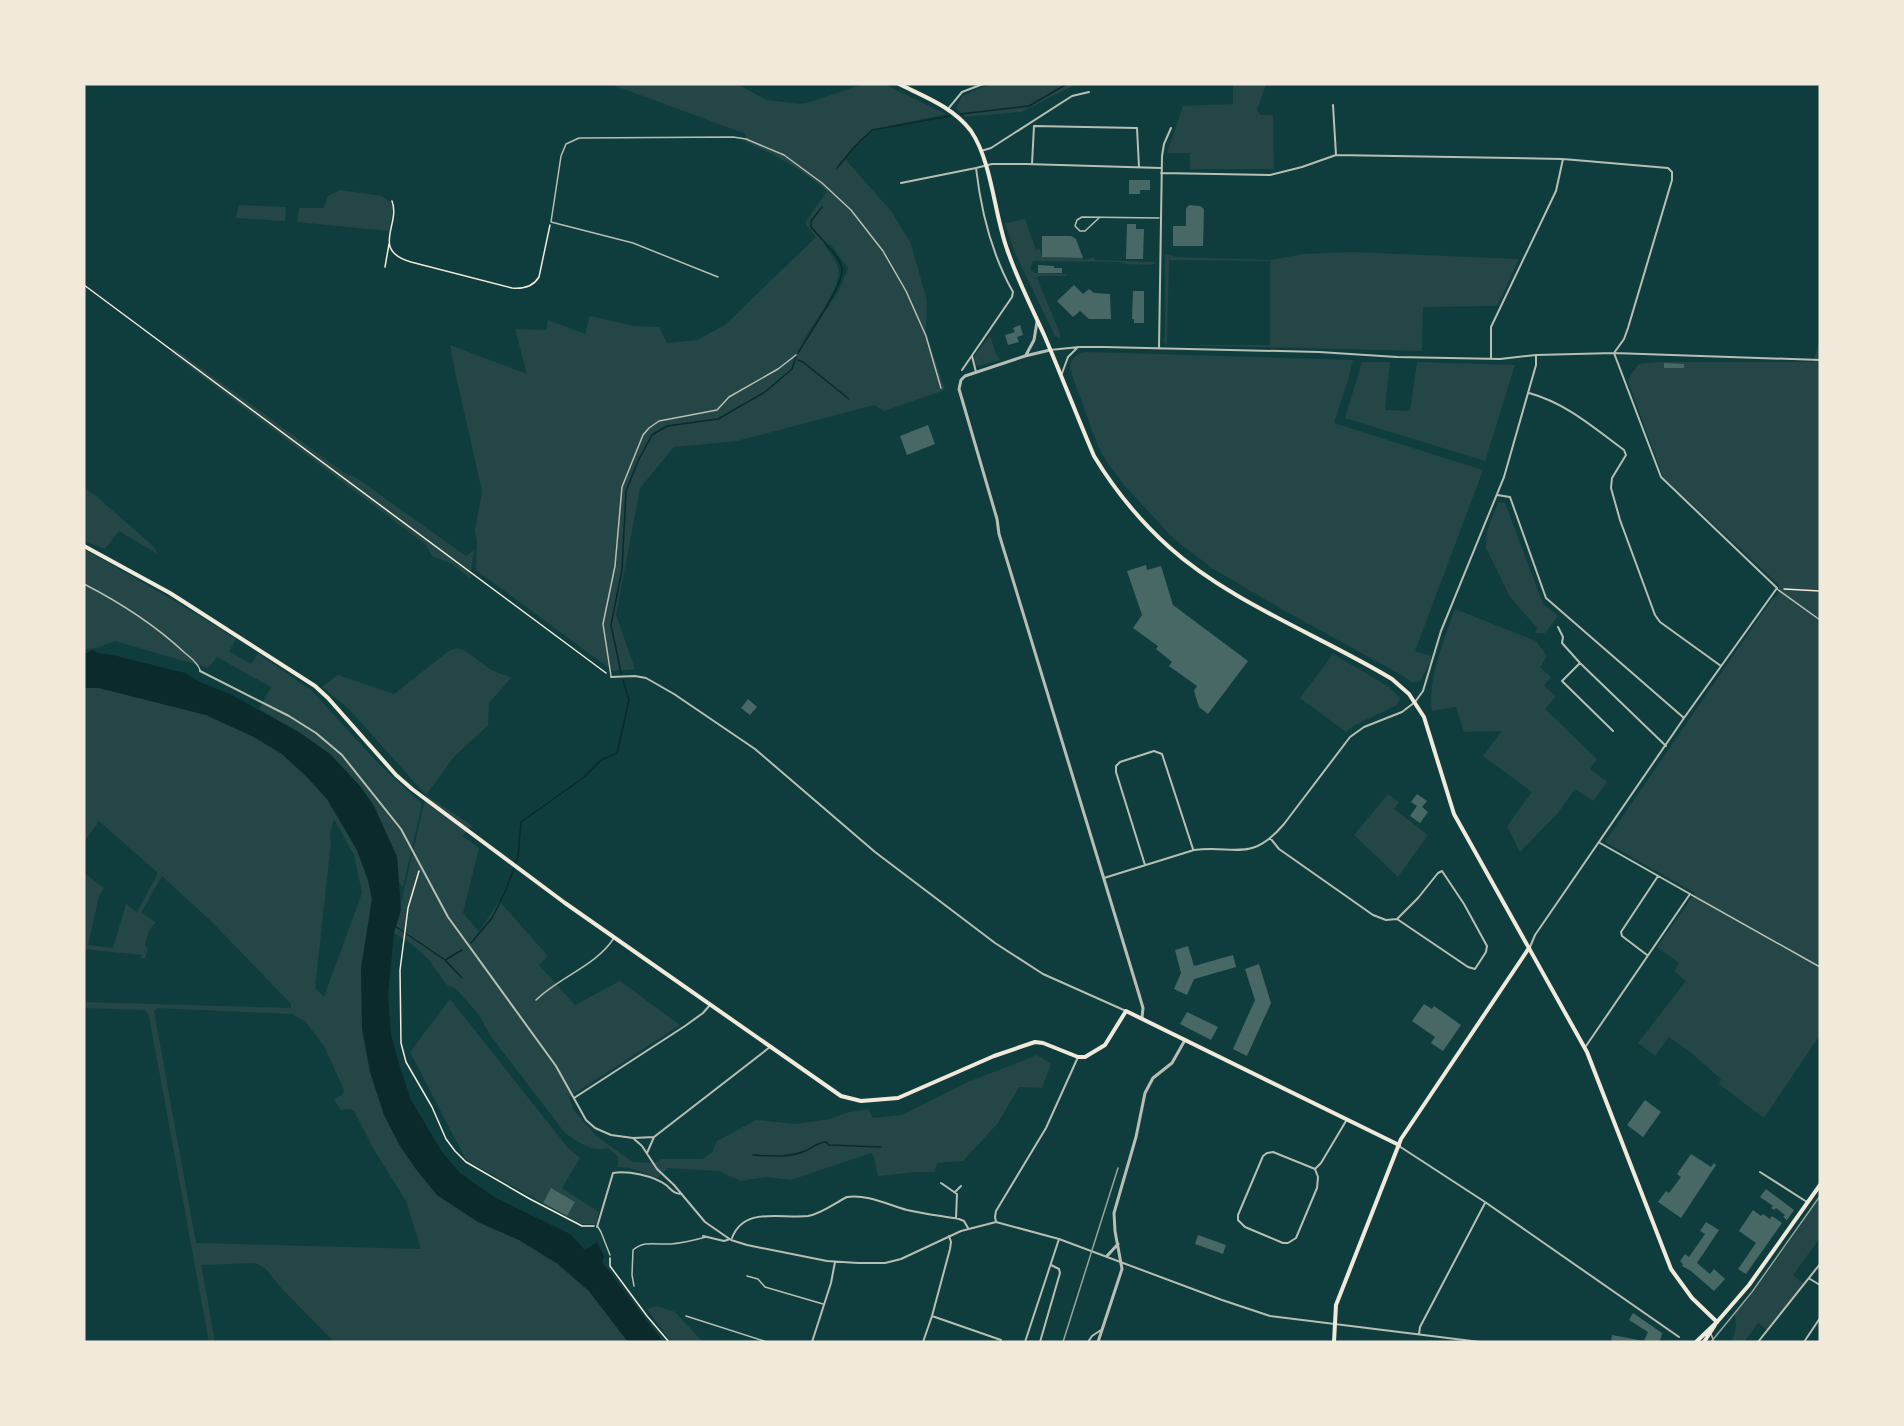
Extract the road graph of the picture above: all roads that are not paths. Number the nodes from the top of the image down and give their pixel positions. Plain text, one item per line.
1 (899, 84) edge
2 (983, 84) edge
3 (1089, 92) dead end
4 (1333, 105) dead end
5 (948, 110) junction
6 (1171, 129) dead end
7 (981, 151) junction
8 (1336, 155) junction
9 (1563, 159) junction
10 (1032, 164) junction
11 (986, 166) junction
12 (976, 168) junction
13 (1139, 168) junction
14 (1161, 168) junction
15 (1161, 173) junction
16 (901, 183) dead end
17 (1100, 217) junction
18 (1160, 218) junction
19 (718, 277) dead end
20 (1037, 320) junction
21 (1079, 347) junction
22 (1050, 350) junction
23 (1159, 350) junction
24 (1614, 353) junction
25 (796, 355) dead end
26 (1536, 355) junction
27 (972, 356) junction
28 (1025, 356) junction
29 (1491, 358) junction
30 (1820, 360) edge
31 (962, 370) dead end
32 (976, 372) junction
33 (1061, 376) junction
34 (940, 388) dead end
35 (1529, 393) junction
36 (1496, 495) junction
37 (84, 546) edge
38 (84, 584) edge
39 (1777, 588) junction
40 (1820, 620) edge
41 (1558, 627) dead end
42 (1580, 663) junction
43 (1721, 666) junction
44 (201, 670) joint
45 (612, 677) joint
46 (1415, 702) junction
47 (1684, 718) junction
48 (1613, 731) dead end
49 (1666, 746) junction
50 (1270, 838) junction
51 (1600, 843) junction
52 (1194, 850) junction
53 (1145, 865) junction
54 (1658, 876) junction
55 (1104, 878) junction
56 (1690, 894) junction
57 (1397, 919) junction
58 (615, 938) junction
59 (1529, 948) junction
60 (1647, 956) junction
61 (1820, 967) edge
62 (536, 1000) dead end
63 (710, 1005) junction
64 (1126, 1011) junction
65 (1142, 1019) junction
66 (1185, 1040) junction
67 (770, 1047) junction
68 (1585, 1047) junction
69 (1078, 1057) junction
70 (574, 1098) junction
71 (1346, 1121) junction
72 (633, 1137) junction
73 (654, 1137) junction
74 (1399, 1145) junction
75 (647, 1153) junction
76 (1315, 1169) junction
77 (1760, 1172) dead end
78 (941, 1183) dead end
79 (1820, 1185) edge
80 (961, 1186) dead end
81 (955, 1192) junction
82 (682, 1194) junction
83 (1485, 1202) junction
84 (1808, 1202) junction
85 (956, 1218) junction
86 (996, 1222) junction
87 (597, 1227) joint
88 (968, 1228) junction
89 (702, 1236) dead end
90 (948, 1236) junction
91 (707, 1237) junction
92 (730, 1239) junction
93 (1059, 1239) junction
94 (1118, 1244) junction
95 (610, 1255) road end
96 (1107, 1256) junction
97 (835, 1262) junction
98 (1122, 1262) junction
99 (1051, 1264) junction
100 (1820, 1264) edge
101 (747, 1276) dead end
102 (1810, 1279) junction
103 (1820, 1285) edge
104 (634, 1286) dead end
105 (824, 1304) junction
106 (686, 1316) dead end
107 (932, 1316) junction
108 (1820, 1318) edge
109 (1717, 1322) junction
110 (1335, 1325) junction
111 (1103, 1330) junction
112 (1710, 1333) junction
113 (1419, 1334) junction
114 (1679, 1337) dead end
115 (1001, 1340) dead end
116 (767, 1342) edge
117 (812, 1342) edge
118 (923, 1342) edge
119 (1025, 1342) edge
120 (1040, 1342) edge
121 (1088, 1342) edge
122 (1098, 1342) edge
123 (1334, 1342) edge
124 (1480, 1342) edge
125 (1696, 1342) edge
126 (1704, 1342) edge
127 (1714, 1342) edge
128 (1758, 1342) edge
129 (1804, 1342) edge

1 - 5 main road
2 - 5 street
3 - 7 street
4 - 8 street
5 - 7 main road
6 - 14 street
7 - 11 main road
8 - 9 street
8 - 15 street
9 - 24 street
9 - 29 street
10 - 11 street
10 - 13 street
10 - 13 street
11 - 12 street
11 - 20 main road
12 - 16 street
12 - 27 street
13 - 14 street
14 - 15 street
15 - 18 street
17 - 17 street
17 - 18 street
18 - 23 street
19 - 34 street
20 - 22 main road
20 - 28 street
21 - 22 street
21 - 23 street
21 - 33 street
22 - 28 street
22 - 33 main road
23 - 29 street
24 - 26 street
24 - 30 street
24 - 39 street
25 - 45 street
26 - 29 street
26 - 35 street
27 - 31 street
27 - 32 street
28 - 32 street
32 - 55 street
33 - 46 main road
35 - 36 street
35 - 43 street
36 - 46 street
36 - 47 street
37 - 58 main road
38 - 44 street
39 - 40 street
39 - 43 street
41 - 42 street
42 - 48 street
42 - 49 street
43 - 47 street
44 - 70 street
45 - 64 street
46 - 50 street
46 - 59 main road
47 - 49 street
49 - 51 street
50 - 52 street
50 - 57 street
51 - 54 street
51 - 59 street
52 - 53 street
52 - 53 street
53 - 55 street
54 - 56 street
54 - 60 street
55 - 65 street
56 - 60 street
56 - 61 street
57 - 57 street
58 - 62 street
58 - 63 main road
59 - 68 main road
59 - 74 main road
60 - 68 street
63 - 67 main road
63 - 70 street
64 - 65 main road
64 - 69 main road
65 - 66 main road
66 - 71 main road
66 - 94 street
67 - 69 main road
67 - 73 street
68 - 109 main road
69 - 86 street
70 - 72 street
71 - 74 main road
71 - 76 street
72 - 73 street
72 - 75 street
73 - 75 street
74 - 83 street
74 - 110 main road
75 - 82 street
76 - 76 street
77 - 84 street
78 - 81 street
79 - 84 main road
80 - 81 street
81 - 85 street
82 - 87 street
82 - 92 street
83 - 113 street
83 - 114 street
84 - 109 main road
85 - 88 street
85 - 92 street
86 - 88 street
86 - 93 street
87 - 95 street
88 - 90 street
89 - 91 street
90 - 97 street
90 - 107 street
91 - 92 street
91 - 104 street
92 - 97 street
93 - 96 street
93 - 99 street
94 - 96 street
94 - 98 street
96 - 98 street
97 - 105 street
98 - 110 street
98 - 111 street
99 - 119 street
99 - 120 street
100 - 102 street
101 - 105 street
102 - 103 street
102 - 128 street
105 - 117 street
106 - 116 street
107 - 115 street
107 - 118 street
108 - 129 street
109 - 112 main road
109 - 125 main road
110 - 113 street
110 - 123 main road
111 - 121 street
111 - 122 street
112 - 126 main road
112 - 127 street
113 - 124 street

